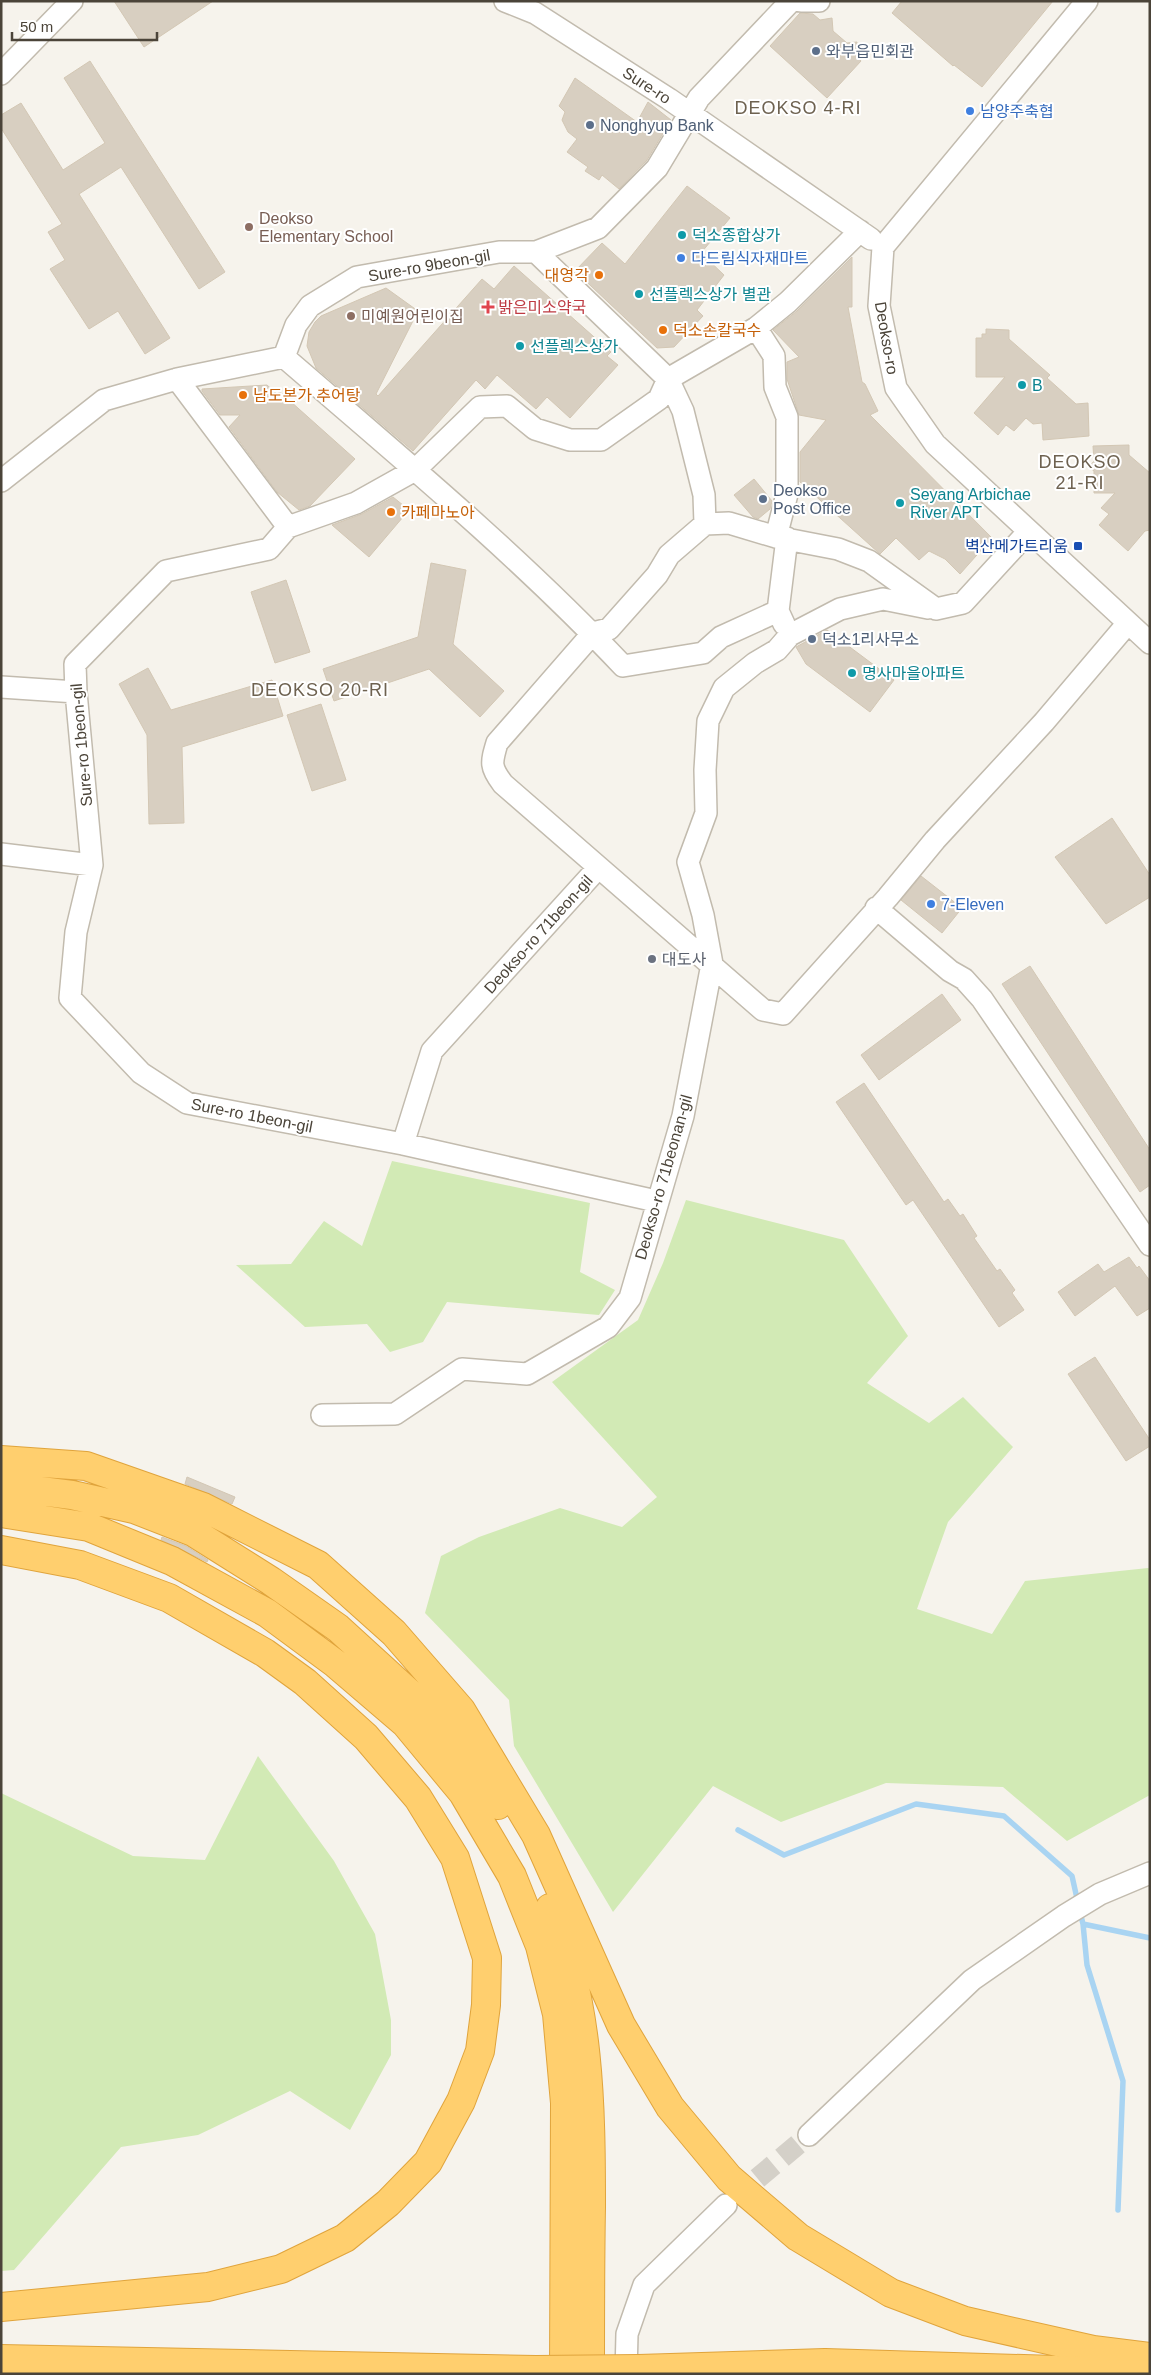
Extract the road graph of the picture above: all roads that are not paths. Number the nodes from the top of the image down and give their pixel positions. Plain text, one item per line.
1 (72, 1) edge
2 (505, 1) edge
3 (791, 1) edge
4 (801, 1) edge
5 (820, 1) edge
6 (1087, 1) edge
7 (1, 74) edge
8 (690, 115) junction
9 (860, 231) junction
10 (883, 247) junction
11 (536, 252) junction
12 (756, 328) junction
13 (284, 357) junction
14 (177, 379) junction
15 (668, 379) junction
16 (415, 470) junction
17 (1, 481) edge
18 (705, 524) junction
19 (288, 527) junction
20 (1030, 531) junction
21 (781, 538) junction
22 (936, 609) junction
23 (778, 611) junction
24 (1128, 623) junction
25 (593, 633) junction
26 (790, 635) junction
27 (1150, 643) edge
28 (1, 687) edge
29 (76, 692) junction
30 (1, 854) edge
31 (92, 864) junction
32 (598, 868) junction
33 (876, 908) junction
34 (712, 964) junction
35 (403, 1144) junction
36 (656, 1202) junction
37 (1150, 1245) edge
38 (322, 1414) dead end
39 (1, 1460) edge
40 (1, 1486) edge
41 (1, 1513) edge
42 (1, 1550) edge
43 (1150, 1872) edge
44 (809, 2135) tunnel mouth
45 (726, 2205) tunnel mouth
46 (1, 2307) edge
47 (1150, 2357) edge
48 (1, 2359) edge
49 (633, 2371) edge
50 (1150, 2373) edge
51 (564, 2374) edge
52 (590, 2374) edge

1 - 7 street
2 - 8 street, Sure-ro
3 - 8 street, Sure-ro 9beon-gil
4 - 5 street
6 - 10 street
8 - 9 street, Sure-ro
8 - 11 street, Sure-ro 9beon-gil
9 - 10 street, Sure-ro
9 - 12 street
10 - 20 street, Deokso-ro
11 - 13 street, Sure-ro 9beon-gil
11 - 15 street
12 - 15 street
12 - 21 street
13 - 14 street
13 - 16 street
14 - 17 street
14 - 19 street
15 - 16 street, Sure-ro 1beon-gil
15 - 18 street
16 - 19 street, Sure-ro 1beon-gil
16 - 25 street
18 - 21 street
18 - 25 street, Deokso-ro 71beon-gil
19 - 29 street, Sure-ro 1beon-gil
20 - 22 street
20 - 24 street, Deokso-ro
21 - 22 street
21 - 23 street
22 - 26 street, Deokso-ro 71beonan-gil
23 - 25 street
23 - 26 street
24 - 27 street, Deokso-ro
24 - 33 street
25 - 32 street, Deokso-ro 71beon-gil
26 - 34 street, Deokso-ro 71beonan-gil
28 - 29 street
29 - 31 street, Sure-ro 1beon-gil
30 - 31 street
31 - 35 street, Sure-ro 1beon-gil
32 - 34 street
32 - 35 street, Deokso-ro 71beon-gil
33 - 34 street
33 - 37 street
34 - 36 street, Deokso-ro 71beonan-gil
35 - 36 street, Sure-ro 1beon-gil
36 - 38 street, Deokso-ro 71beonan-gil
39 - 47 highway
40 - 52 highway
41 - 51 highway
42 - 46 highway
43 - 44 street
45 - 49 street
48 - 49 highway, bridge
49 - 50 highway

